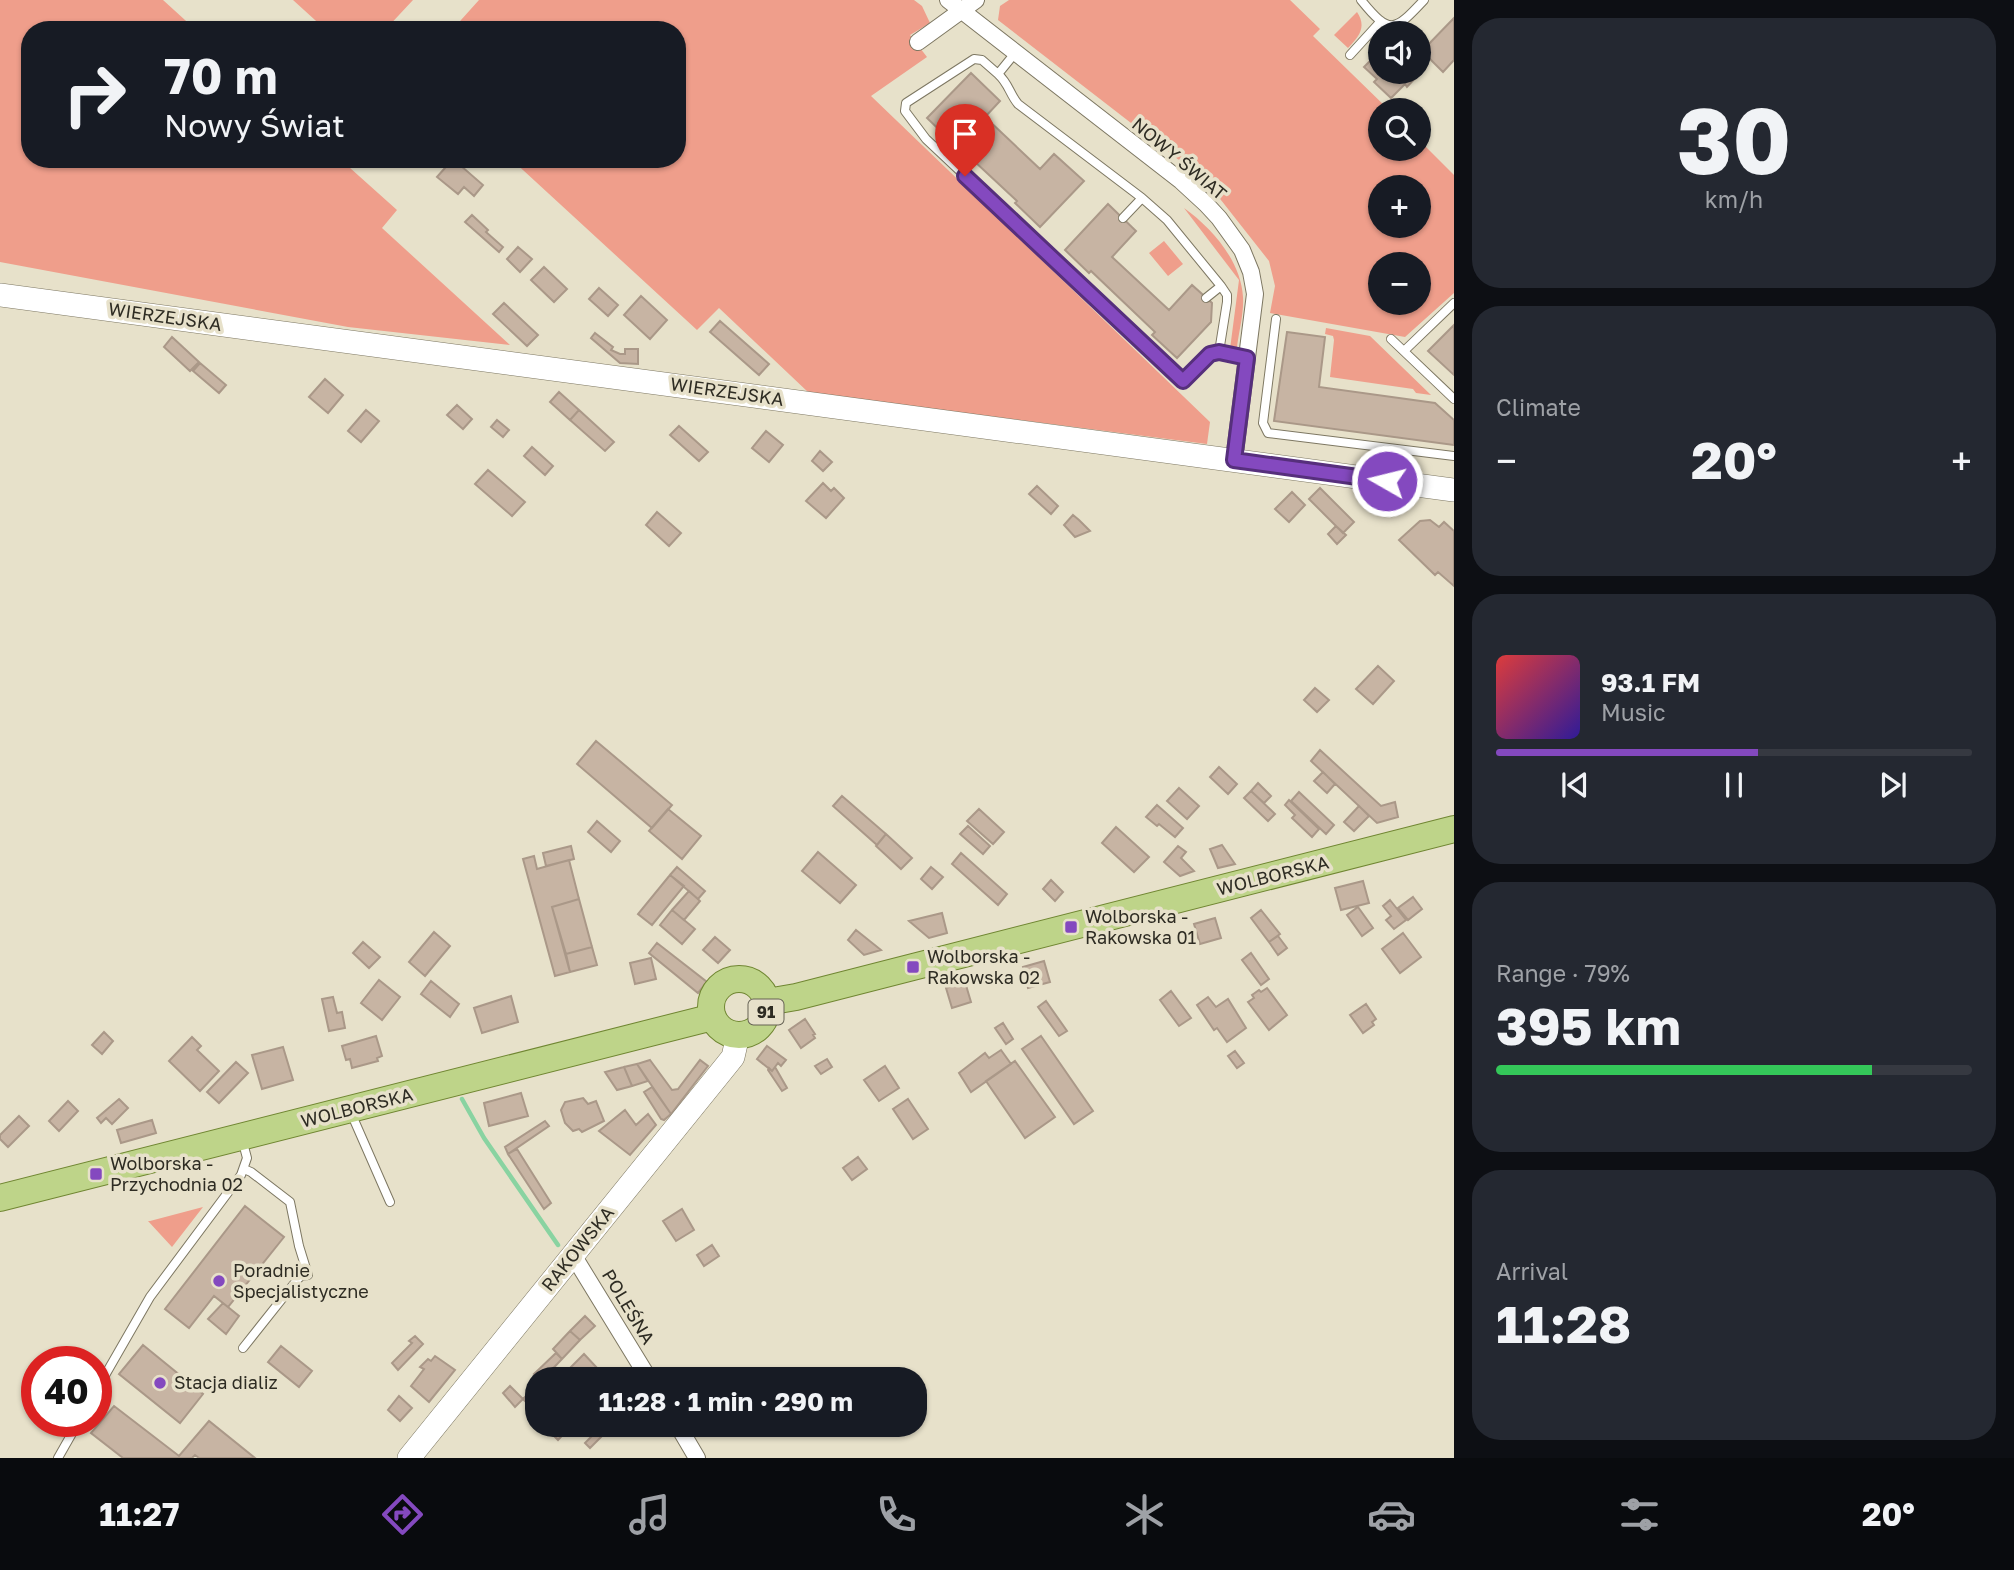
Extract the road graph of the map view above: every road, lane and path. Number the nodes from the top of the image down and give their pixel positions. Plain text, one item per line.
1 (976, 0) edge
2 (1361, 0) edge
3 (1424, 0) edge
4 (955, 5) edge
5 (1381, 21) edge
6 (1404, 21) edge
7 (1368, 35) edge
8 (918, 43) dead end
9 (1016, 52) junction
10 (1350, 55) dead end
11 (998, 74) junction
12 (1142, 198) junction
13 (1122, 218) dead end
14 (1221, 286) junction
15 (0, 295) edge
16 (1206, 298) dead end
17 (1454, 303) edge
18 (1276, 319) dead end
19 (1391, 339) dead end
20 (1404, 351) junction
21 (1219, 352) junction
22 (1247, 358) junction
23 (1454, 400) edge
24 (1454, 456) edge
25 (1234, 460) junction
26 (1454, 491) edge
27 (1454, 829) edge
28 (767, 1002) junction
29 (713, 1017) junction
30 (738, 1035) junction
31 (350, 1110) junction
32 (242, 1137) junction
33 (244, 1169) junction
34 (0, 1198) edge
35 (390, 1202) dead end
36 (573, 1255) junction
37 (243, 1348) dead end
38 (112, 1363) edge
39 (642, 1367) edge
40 (70, 1437) edge
41 (685, 1437) edge
42 (58, 1458) edge
43 (409, 1458) edge
44 (697, 1458) edge

1 - 4 street
2 - 5 lane
3 - 6 lane
4 - 8 street
4 - 9 street, NOWY ŚWIAT
7 - 10 lane
9 - 11 lane
9 - 22 street, NOWY ŚWIAT
11 - 12 lane
11 - 21 lane
12 - 13 lane
12 - 14 lane
14 - 16 lane
14 - 21 lane
15 - 25 street, WIERZEJSKA
17 - 20 lane
18 - 24 lane
19 - 20 lane
20 - 23 lane
21 - 22 lane
22 - 25 street, NOWY ŚWIAT
25 - 26 street, WIERZEJSKA
27 - 28 main road, WOLBORSKA / 91
28 - 29 main road, 91
28 - 30 main road, 91
29 - 30 main road, 91
29 - 31 main road, WOLBORSKA
30 - 36 street, RAKOWSKA / 91
31 - 32 main road, WOLBORSKA
31 - 35 lane
32 - 33 lane
32 - 34 main road, WOLBORSKA
33 - 37 lane
33 - 38 lane
36 - 39 street, POLEŚNA
36 - 43 street, RAKOWSKA / 91
40 - 42 lane
41 - 44 street

